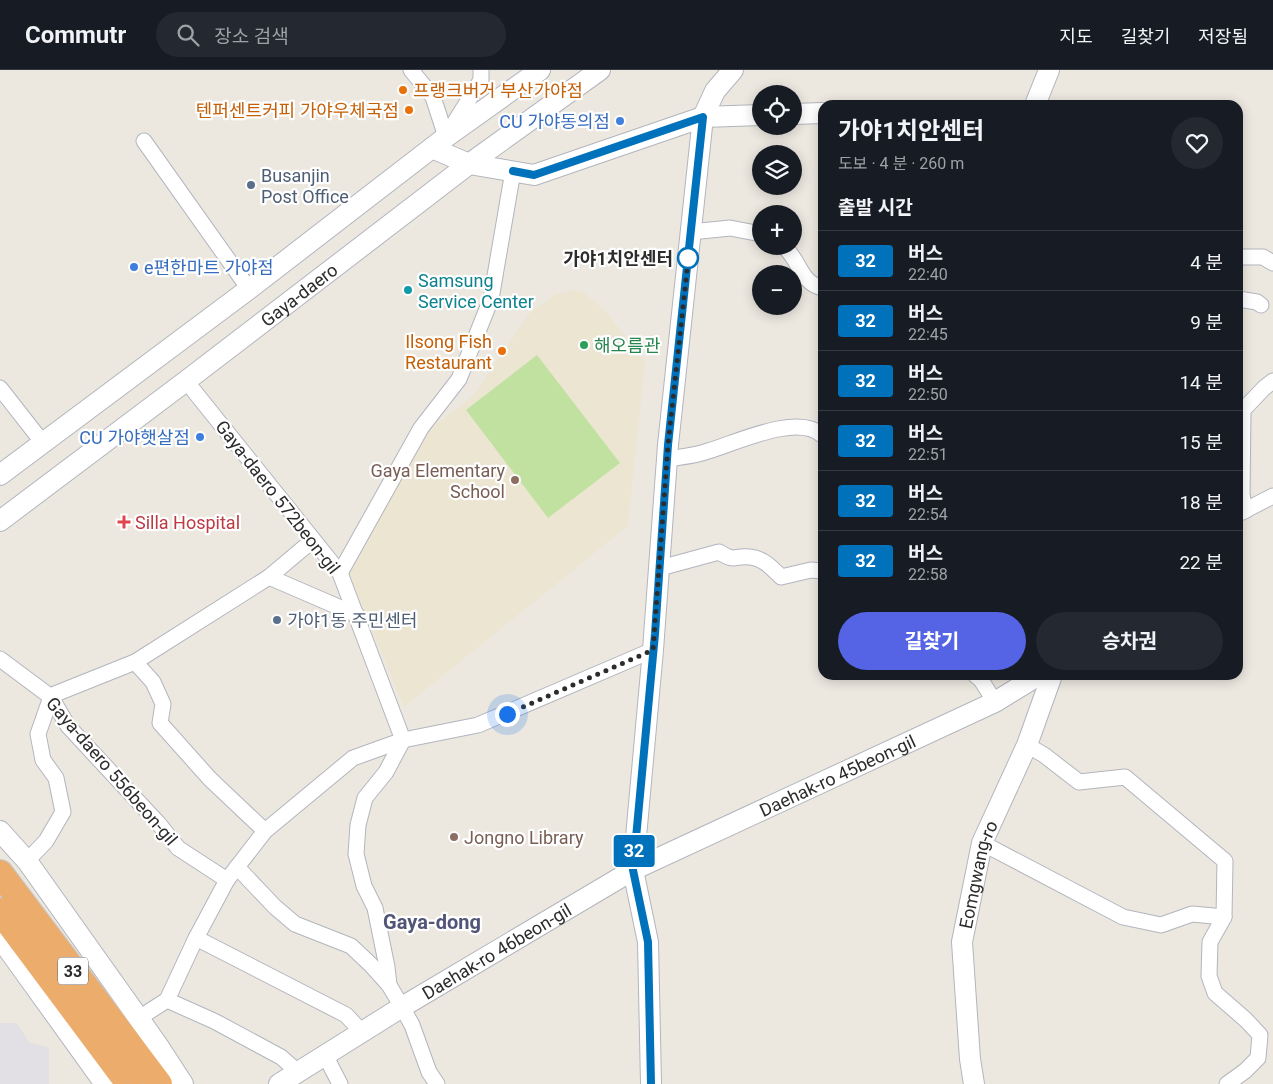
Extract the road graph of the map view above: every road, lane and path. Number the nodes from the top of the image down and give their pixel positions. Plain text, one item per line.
1 (411, 70) edge
2 (481, 70) edge
3 (540, 70) edge
4 (600, 70) edge
5 (733, 70) edge
6 (1049, 70) edge
7 (1037, 100) edge
8 (818, 113) edge
9 (802, 114) edge
10 (752, 115) edge
11 (703, 117) junction
12 (144, 141) dead end
13 (439, 142) junction
14 (469, 164) junction
15 (513, 171) junction
16 (691, 232) junction
17 (752, 232) edge
18 (792, 255) edge
19 (1243, 257) edge
20 (1273, 263) edge
21 (818, 287) edge
22 (249, 289) junction
23 (1243, 300) edge
24 (1261, 305) dead end
25 (186, 381) junction
26 (1273, 381) edge
27 (0, 388) edge
28 (1243, 410) edge
29 (818, 431) edge
30 (43, 443) junction
31 (667, 459) junction
32 (0, 475) edge
33 (1273, 496) edge
34 (1243, 511) edge
35 (0, 521) edge
36 (313, 540) junction
37 (660, 568) junction
38 (818, 571) edge
39 (340, 573) junction
40 (269, 577) junction
41 (357, 615) junction
42 (653, 650) junction
43 (0, 659) edge
44 (135, 662) junction
45 (981, 680) edge
46 (1031, 680) edge
47 (1050, 680) edge
48 (51, 698) junction
49 (994, 702) junction
50 (403, 740) junction
51 (1027, 746) junction
52 (265, 830) junction
53 (0, 831) edge
54 (982, 843) junction
55 (27, 861) junction
56 (237, 867) junction
57 (633, 870) junction
58 (0, 873) edge
59 (227, 880) junction
60 (0, 911) edge
61 (1224, 917) junction
62 (0, 938) edge
63 (196, 938) junction
64 (389, 985) junction
65 (167, 1000) junction
66 (402, 1007) junction
67 (139, 1018) junction
68 (362, 1032) junction
69 (157, 1044) junction
70 (325, 1055) junction
71 (298, 1072) junction
72 (133, 1080) edge
73 (183, 1084) edge
74 (190, 1084) edge
75 (279, 1084) edge
76 (340, 1084) edge
77 (437, 1084) edge
78 (651, 1084) edge
79 (974, 1084) edge
80 (1227, 1084) edge

1 - 13 street
2 - 13 street
3 - 13 main road, Gaya-daero
4 - 14 main road, Gaya-daero
5 - 11 main road
6 - 7 main road
8 - 9 main road
10 - 11 main road
11 - 15 main road
11 - 16 main road
12 - 22 street
13 - 14 main road
13 - 22 main road, Gaya-daero
14 - 15 main road
14 - 25 main road, Gaya-daero
15 - 39 street
16 - 17 street
16 - 31 main road
18 - 21 street
19 - 20 street
22 - 30 main road, Gaya-daero
23 - 24 street
25 - 35 main road, Gaya-daero
25 - 36 street, Gaya-daero 572beon-gil
26 - 28 street
27 - 30 street
29 - 31 street
30 - 32 main road, Gaya-daero
31 - 37 main road
33 - 34 street
36 - 39 street, Gaya-daero 572beon-gil
36 - 40 street
37 - 38 street
37 - 42 main road
39 - 41 street, Gaya-daero 572beon-gil
40 - 41 street
40 - 44 street
41 - 50 street, Gaya-daero 572beon-gil
42 - 50 street
42 - 57 main road
43 - 48 street, Gaya-daero 556beon-gil
44 - 48 street
44 - 52 street
45 - 49 street
46 - 49 main road, Daehak-ro 45beon-gil
47 - 51 main road, Eomgwang-ro
48 - 55 street
48 - 59 street, Gaya-daero 556beon-gil
49 - 57 main road, Daehak-ro 45beon-gil
50 - 52 street
50 - 64 street
51 - 54 main road, Eomgwang-ro
51 - 61 street
52 - 56 street
53 - 55 main road
54 - 61 street
54 - 79 main road, Eomgwang-ro
55 - 67 main road
56 - 59 street
56 - 64 street
57 - 66 main road, Daehak-ro 46beon-gil
57 - 78 main road
58 - 72 highway, 33
59 - 63 street
60 - 72 highway, 33
61 - 80 street
62 - 72 main road
63 - 65 street
63 - 68 street
64 - 66 street
65 - 67 street
65 - 71 street
66 - 68 main road, Daehak-ro 46beon-gil
66 - 77 street
67 - 69 main road
68 - 70 main road, Daehak-ro 46beon-gil
69 - 73 main road
69 - 74 main road
70 - 71 main road, Daehak-ro 46beon-gil
70 - 76 street
71 - 75 main road, Daehak-ro 46beon-gil

